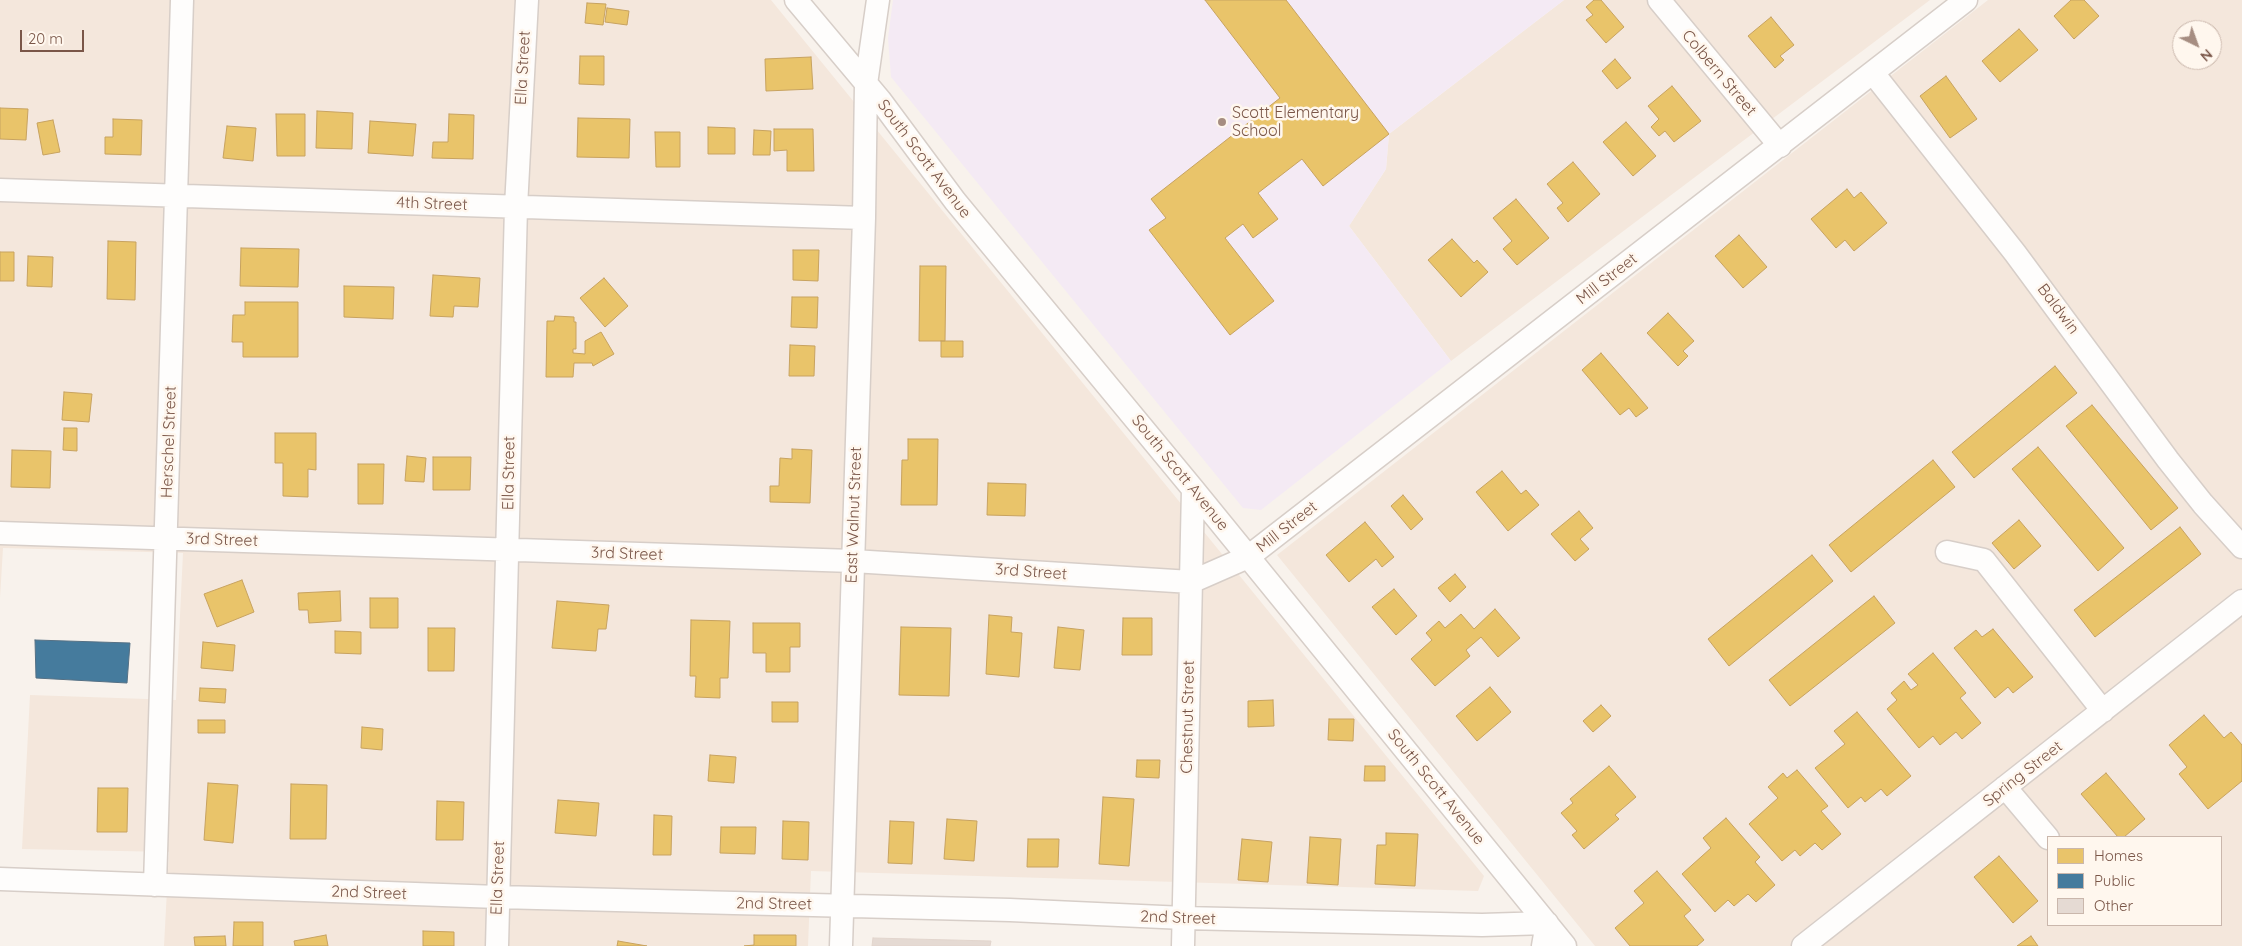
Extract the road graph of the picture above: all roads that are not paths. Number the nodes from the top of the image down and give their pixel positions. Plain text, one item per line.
1 (182, 0) edge
2 (527, 0) edge
3 (796, 0) edge
4 (878, 0) edge
5 (1659, 0) edge
6 (1966, 0) edge
7 (1873, 73) junction
8 (866, 84) junction
9 (1780, 146) junction
10 (0, 190) edge
11 (176, 196) junction
12 (516, 207) junction
13 (864, 218) junction
14 (1193, 489) junction
15 (0, 533) edge
16 (166, 538) junction
17 (2242, 547) edge
18 (507, 550) junction
19 (1947, 552) dead end
20 (1248, 557) junction
21 (853, 561) junction
22 (1191, 582) junction
23 (2242, 601) edge
24 (2103, 711) junction
25 (2005, 787) junction
26 (2047, 837) edge
27 (0, 879) edge
28 (155, 885) junction
29 (498, 898) junction
30 (842, 905) junction
31 (1184, 918) junction
32 (1547, 923) junction
33 (497, 946) edge
34 (841, 946) edge
35 (1183, 946) edge
36 (1543, 946) edge
37 (1565, 946) edge
38 (1804, 946) edge

1 - 11 street, Herschel Street
2 - 12 street, Ella Street
3 - 8 street, South Scott Avenue
4 - 8 street, East Walnut Street
5 - 9 street, Colbern Street
6 - 7 street, Mill Street
7 - 9 street, Mill Street
7 - 17 street, Baldwin
8 - 13 street, East Walnut Street
8 - 14 street, South Scott Avenue
9 - 20 street, Mill Street
10 - 11 street, 4th Street
11 - 12 street, 4th Street
11 - 16 street, Herschel Street
12 - 13 street, 4th Street
12 - 18 street, Ella Street
13 - 21 street, East Walnut Street
14 - 20 street, South Scott Avenue
14 - 22 street, Chestnut Street
15 - 16 street, 3rd Street
16 - 18 street, 3rd Street
16 - 28 street, Herschel Street
18 - 21 street, 3rd Street
18 - 29 street, Ella Street
19 - 24 street
20 - 22 street, 3rd Street
20 - 32 street, South Scott Avenue
21 - 22 street, 3rd Street
21 - 30 street, East Walnut Street
22 - 31 street, Chestnut Street
23 - 24 street, Spring Street
24 - 25 street, Spring Street
25 - 26 street
25 - 38 street, Spring Street
27 - 28 street, 2nd Street
28 - 29 street, 2nd Street
29 - 30 street, 2nd Street
29 - 33 street, Ella Street
30 - 31 street, 2nd Street
30 - 34 street, East Walnut Street
31 - 32 street, 2nd Street
31 - 35 street, Chestnut Street
32 - 36 street
32 - 37 street, South Scott Avenue

